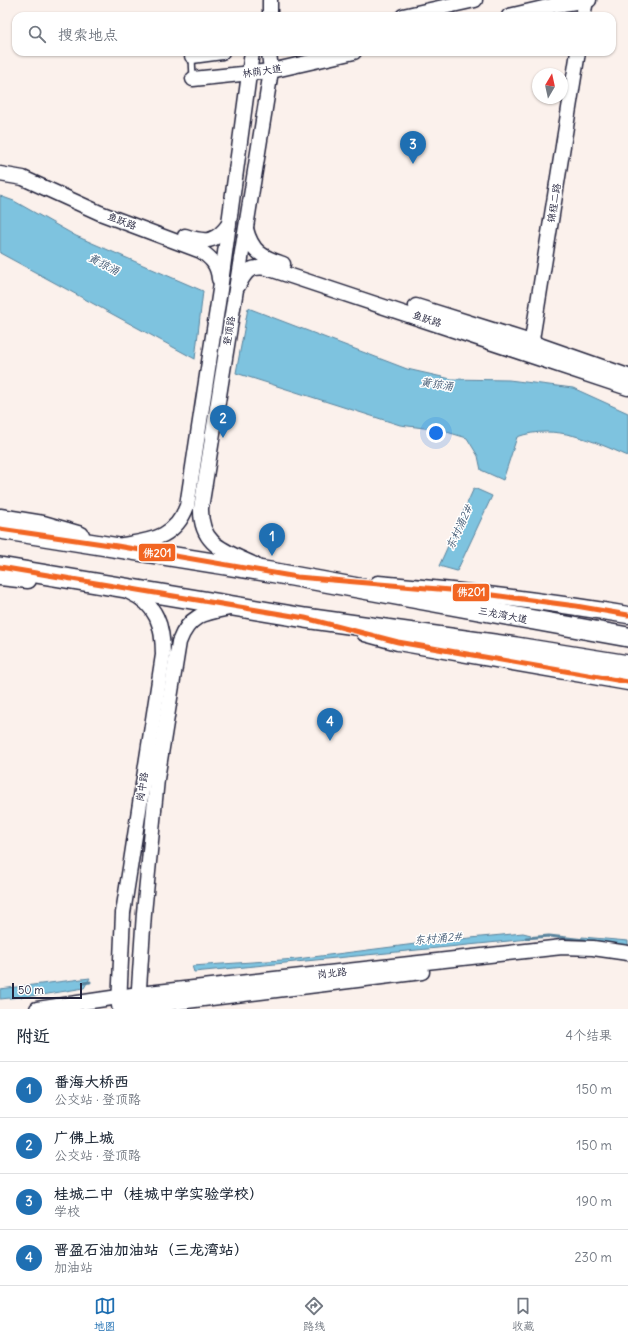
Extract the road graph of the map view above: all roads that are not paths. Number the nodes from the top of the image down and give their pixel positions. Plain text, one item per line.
1 (270, 0) edge
2 (475, 0) edge
3 (586, 0) edge
4 (589, 0) edge
5 (270, 12) edge
6 (421, 12) edge
7 (528, 12) edge
8 (584, 12) edge
9 (192, 56) edge
10 (251, 56) edge
11 (269, 56) edge
12 (337, 56) edge
13 (577, 56) edge
14 (271, 71) junction
15 (249, 73) junction
16 (193, 78) joint
17 (0, 164) edge
18 (0, 174) edge
19 (229, 224) junction
20 (246, 228) junction
21 (220, 290) junction
22 (236, 292) junction
23 (530, 348) junction
24 (628, 376) edge
25 (628, 388) edge
26 (194, 507) junction
27 (0, 517) edge
28 (0, 529) edge
29 (117, 546) junction
30 (0, 567) edge
31 (270, 572) junction
32 (0, 577) edge
33 (297, 577) junction
34 (118, 587) junction
35 (236, 606) junction
36 (628, 615) edge
37 (305, 618) junction
38 (628, 636) edge
39 (163, 642) junction
40 (179, 642) junction
41 (628, 665) edge
42 (628, 682) edge
43 (628, 953) edge
44 (628, 962) edge
45 (138, 1003) edge
46 (120, 1005) edge
47 (37, 1009) edge

1 - 5 street
2 - 6 street
3 - 4 street
3 - 7 street
3 - 8 street
9 - 16 lane
10 - 15 street, 登顶路
11 - 14 street, 登顶路
12 - 14 street, 林荫大道
13 - 23 street, 锦程二路
14 - 15 street, 林荫大道
14 - 20 street, 登顶路
15 - 16 street, 林荫大道
15 - 19 street, 登顶路
17 - 19 street, 鱼跃路
18 - 21 street, 鱼跃路
19 - 21 street, 登顶路
20 - 22 street, 登顶路
20 - 23 street, 鱼跃路
21 - 26 street, 登顶路
22 - 23 street, 鱼跃路
22 - 26 street, 登顶路
23 - 24 street, 鱼跃路
23 - 25 street, 鱼跃路
26 - 29 street, 登顶路
26 - 31 street, 登顶路
27 - 29 main road
28 - 29 highway, 三龙湾大道
29 - 31 highway, 三龙湾大道
30 - 34 highway
31 - 33 highway, 三龙湾大道
32 - 34 main road
33 - 36 main road
33 - 38 highway, 三龙湾大道
34 - 35 highway
34 - 39 street, 岗中路
35 - 37 highway
35 - 40 street, 岗中路
37 - 41 highway
37 - 42 main road
39 - 40 street
39 - 46 street, 岗中路
40 - 45 street, 岗中路
43 - 45 street, 岗北路
44 - 45 street, 岗北路
45 - 46 street, 岗北路
46 - 47 street, 岗北路

